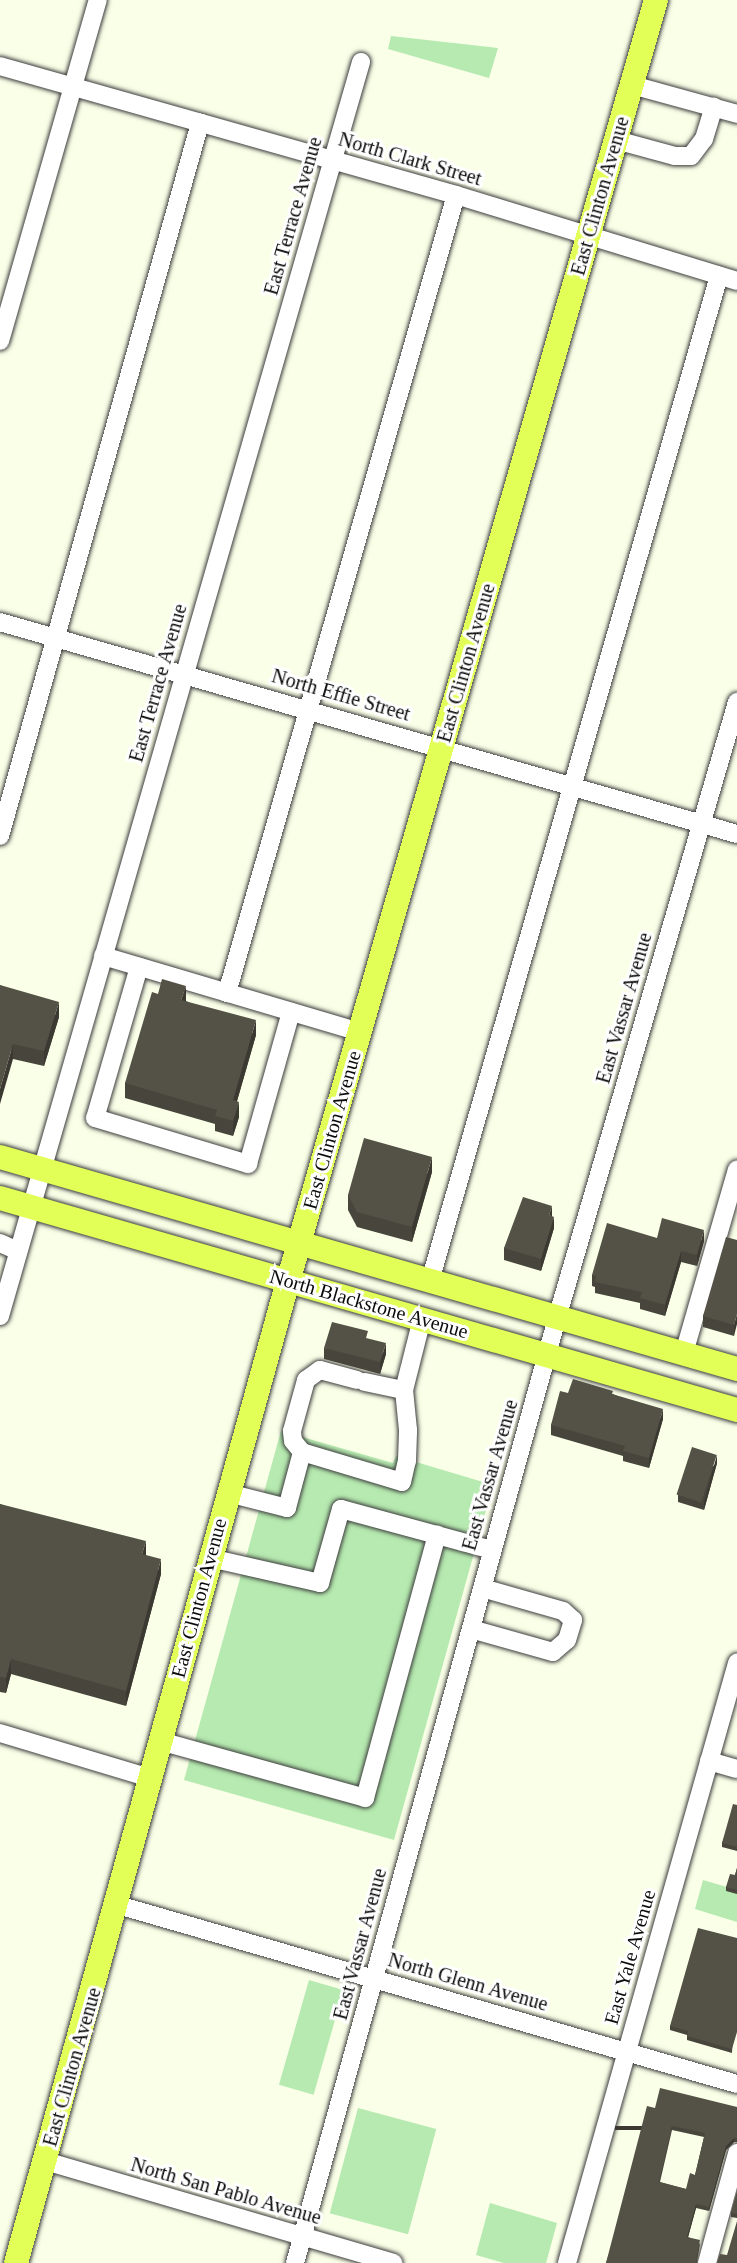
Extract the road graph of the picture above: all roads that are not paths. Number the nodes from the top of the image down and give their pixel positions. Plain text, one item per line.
1 (98, 0) edge
2 (657, 0) edge
3 (361, 62) dead end
4 (0, 66) edge
5 (632, 85) junction
6 (73, 87) junction
7 (714, 107) junction
8 (737, 114) edge
9 (200, 123) junction
10 (616, 140) junction
11 (333, 160) junction
12 (456, 195) junction
13 (588, 237) junction
14 (719, 276) junction
15 (737, 281) edge
16 (0, 341) edge
17 (0, 622) edge
18 (57, 639) junction
19 (184, 673) junction
20 (737, 702) edge
21 (309, 709) junction
22 (442, 747) junction
23 (572, 786) junction
24 (701, 824) junction
25 (737, 834) edge
26 (0, 837) edge
27 (103, 956) junction
28 (139, 967) junction
29 (227, 993) junction
30 (291, 1012) junction
31 (360, 1032) junction
32 (0, 1157) edge
33 (737, 1169) edge
34 (41, 1170) junction
35 (0, 1198) edge
36 (30, 1207) junction
37 (299, 1243) junction
38 (0, 1244) edge
39 (18, 1251) junction
40 (288, 1281) junction
41 (430, 1281) junction
42 (0, 1316) edge
43 (422, 1318) junction
44 (557, 1318) junction
45 (684, 1353) junction
46 (546, 1356) junction
47 (737, 1369) edge
48 (404, 1390) junction
49 (737, 1410) edge
50 (302, 1452) junction
51 (228, 1493) junction
52 (438, 1535) junction
53 (492, 1550) junction
54 (210, 1557) junction
55 (482, 1588) junction
56 (471, 1629) junction
57 (737, 1664) edge
58 (0, 1733) edge
59 (160, 1741) junction
60 (709, 1761) junction
61 (737, 1769) edge
62 (150, 1778) junction
63 (118, 1905) junction
64 (374, 1978) junction
65 (627, 2051) junction
66 (737, 2084) edge
67 (737, 2153) edge
68 (45, 2161) junction
69 (302, 2237) junction
70 (16, 2263) edge
71 (295, 2263) edge
72 (393, 2263) edge
73 (567, 2263) edge
74 (707, 2263) edge

1 - 6 street
2 - 5 main road, East Clinton Avenue
3 - 11 street, East Terrace Avenue
4 - 6 street, North Clark Street
5 - 7 street
5 - 10 main road, East Clinton Avenue
6 - 9 street, North Clark Street
6 - 16 street
7 - 8 street
7 - 10 street
9 - 11 street, North Clark Street
9 - 18 street
10 - 13 main road, East Clinton Avenue
11 - 12 street, North Clark Street
11 - 19 street, East Terrace Avenue
12 - 13 street, North Clark Street
12 - 21 street
13 - 14 street, North Clark Street
13 - 22 main road, East Clinton Avenue
14 - 15 street, North Clark Street
14 - 23 street
17 - 18 street, North Effie Street
18 - 19 street, North Effie Street
18 - 26 street
19 - 21 street, North Effie Street
19 - 27 street, East Terrace Avenue
20 - 24 street, East Vassar Avenue
21 - 22 street, North Effie Street
21 - 29 street
22 - 23 street, North Effie Street
22 - 31 main road, East Clinton Avenue
23 - 24 street, North Effie Street
23 - 41 street
24 - 25 street, North Effie Street
24 - 44 street, East Vassar Avenue
27 - 28 street
27 - 34 street, East Terrace Avenue
28 - 29 street
28 - 30 street
29 - 30 street
30 - 31 street
31 - 37 main road, East Clinton Avenue
32 - 34 main road, North Blackstone Avenue
33 - 45 street
34 - 36 street, East Terrace Avenue
34 - 37 main road, North Blackstone Avenue
35 - 36 main road, North Blackstone Avenue
36 - 39 street, East Terrace Avenue
36 - 40 main road, North Blackstone Avenue
37 - 40 main road, East Clinton Avenue
37 - 41 main road, North Blackstone Avenue
38 - 39 street
39 - 42 street, East Terrace Avenue
40 - 43 main road, North Blackstone Avenue
40 - 51 main road, East Clinton Avenue
41 - 44 main road, North Blackstone Avenue
43 - 46 main road, North Blackstone Avenue
43 - 48 street
44 - 45 main road, North Blackstone Avenue
44 - 46 street, East Vassar Avenue
45 - 47 main road, North Blackstone Avenue
46 - 49 main road, North Blackstone Avenue
46 - 53 street, East Vassar Avenue
48 - 50 street
48 - 50 street
50 - 51 street
51 - 54 main road, East Clinton Avenue
52 - 53 street
52 - 54 street
52 - 59 street
53 - 55 street, East Vassar Avenue
54 - 59 main road, East Clinton Avenue
55 - 56 street, East Vassar Avenue
55 - 56 street
56 - 64 street, East Vassar Avenue
57 - 60 street, East Yale Avenue
58 - 62 street
59 - 62 main road, East Clinton Avenue
60 - 61 street
60 - 65 street, East Yale Avenue
62 - 63 main road, East Clinton Avenue
63 - 64 street, North Glenn Avenue
63 - 68 main road, East Clinton Avenue
64 - 65 street, North Glenn Avenue
64 - 69 street, East Vassar Avenue
65 - 66 street, North Glenn Avenue
65 - 73 street, East Yale Avenue
67 - 74 street
68 - 69 street, North San Pablo Avenue
68 - 70 main road, East Clinton Avenue
69 - 71 street, East Vassar Avenue
69 - 72 street, North San Pablo Avenue

